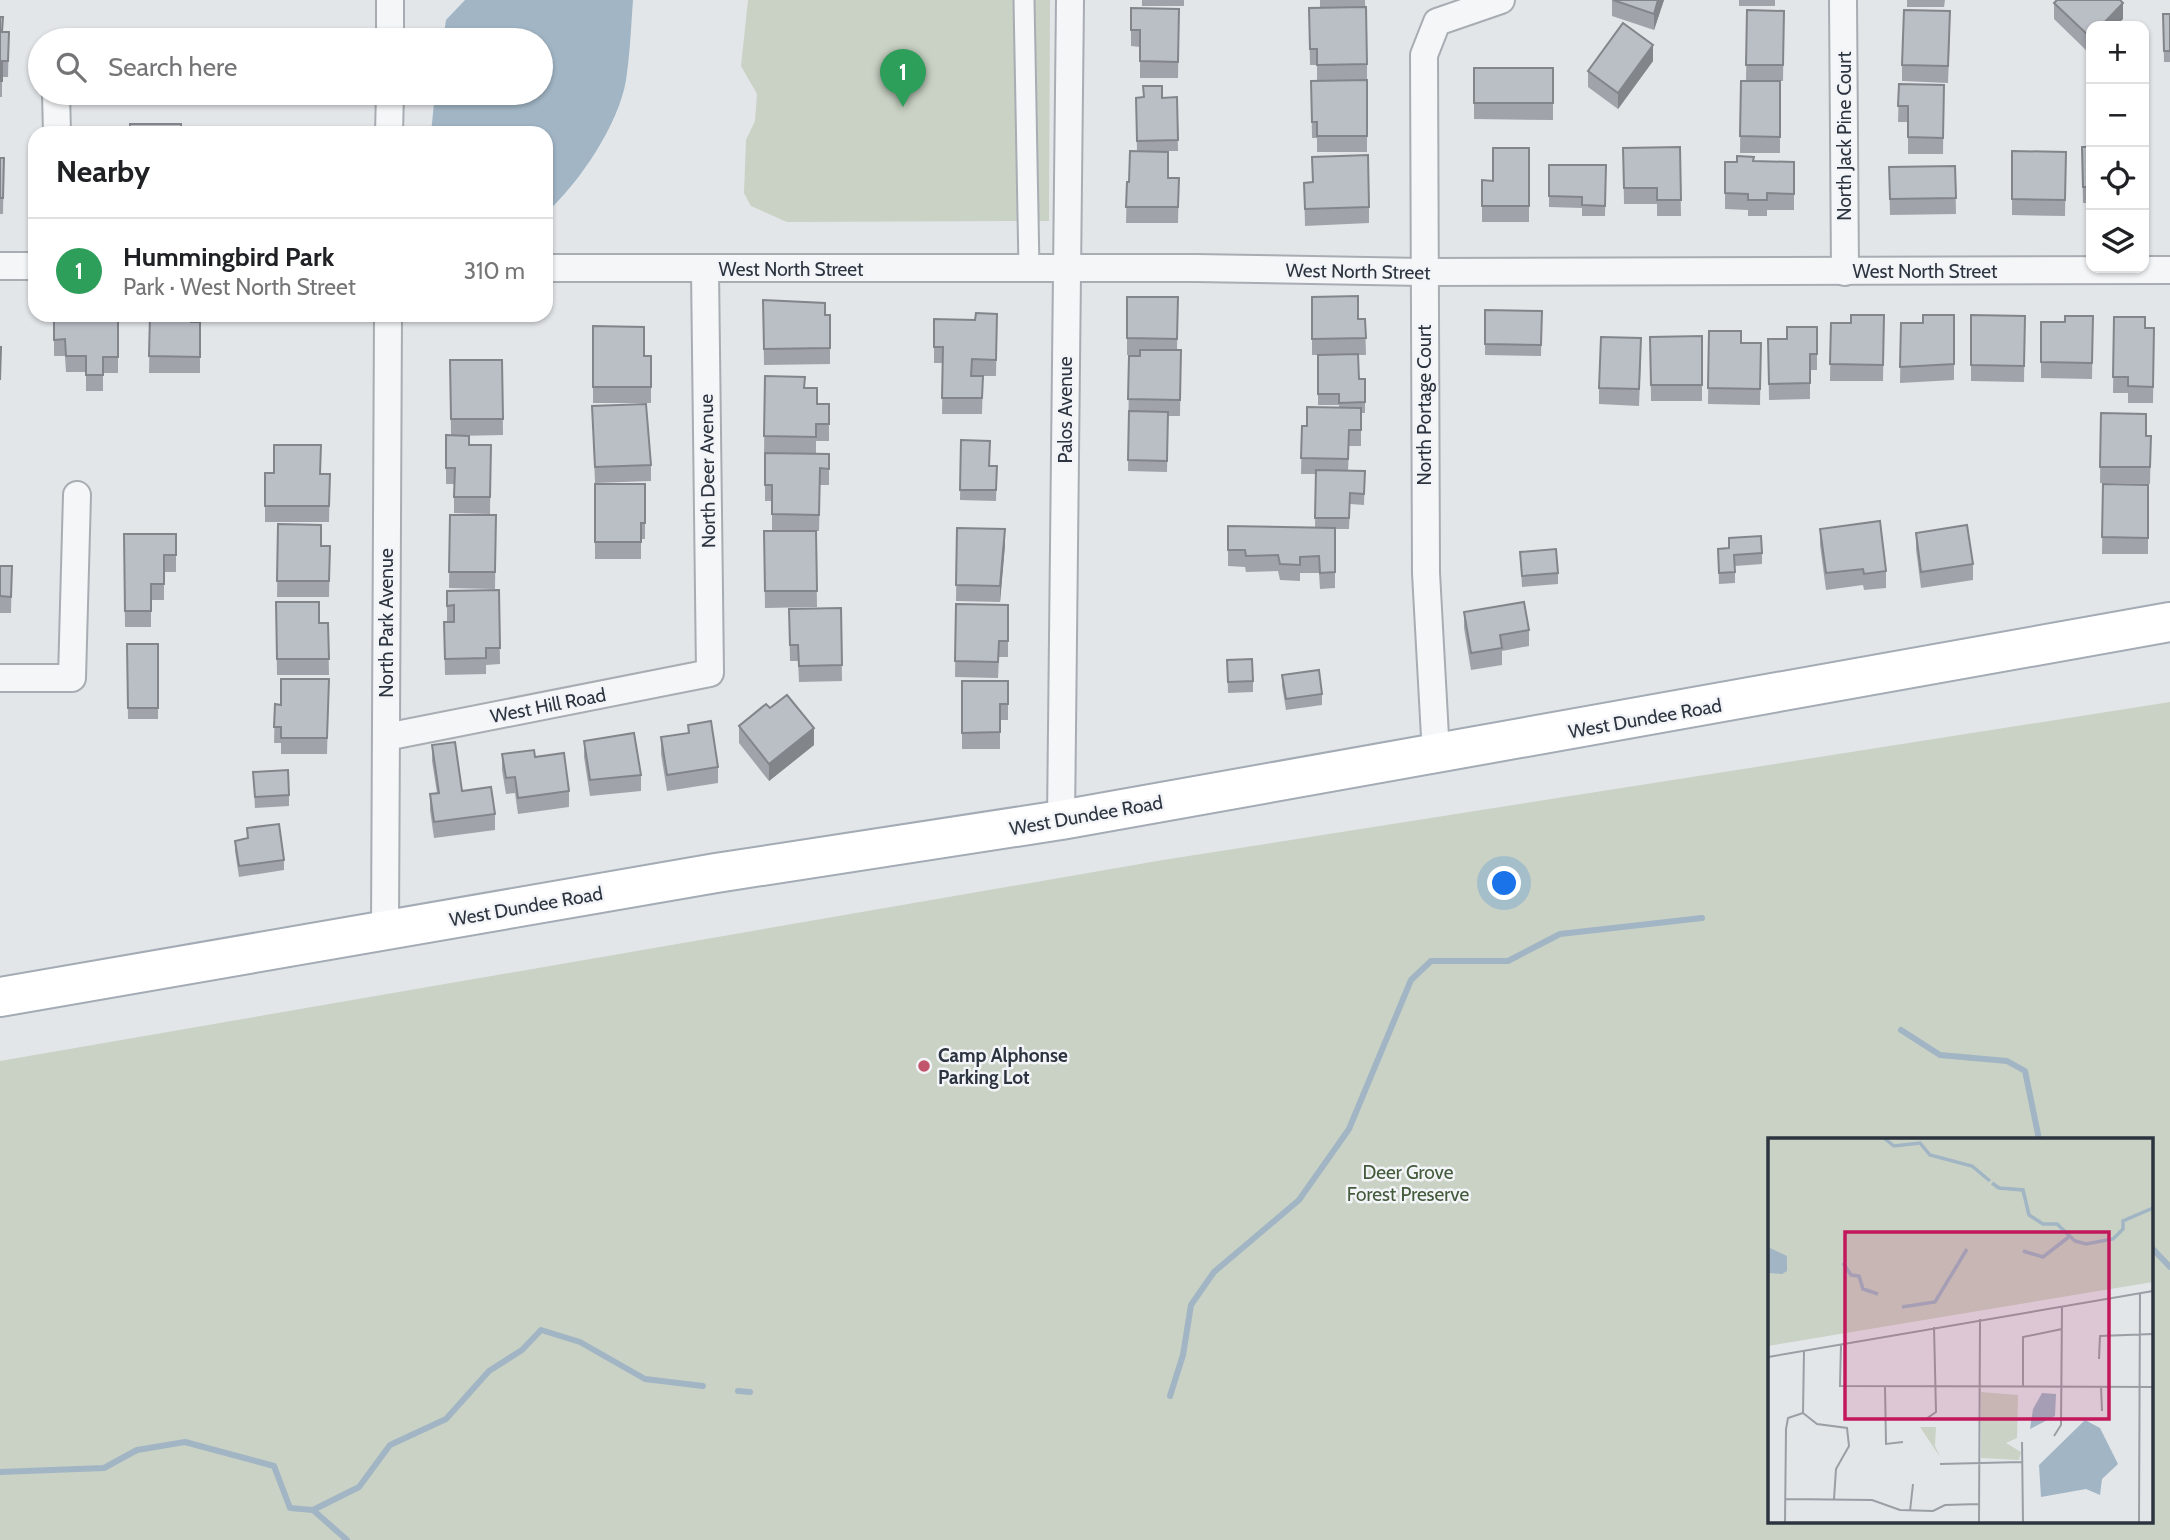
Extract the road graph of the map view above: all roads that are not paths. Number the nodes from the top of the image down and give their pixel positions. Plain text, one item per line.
1 (390, 0) edge
2 (1024, 0) edge
3 (1070, 0) edge
4 (1501, 0) edge
5 (1843, 0) edge
6 (390, 28) edge
7 (56, 105) edge
8 (390, 105) edge
9 (57, 126) edge
10 (389, 126) edge
11 (0, 266) edge
12 (28, 267) edge
13 (553, 268) edge
14 (1029, 268) junction
15 (1065, 268) junction
16 (705, 270) junction
17 (2170, 270) edge
18 (1423, 272) junction
19 (1845, 272) junction
20 (388, 322) edge
21 (76, 495) dead end
22 (2170, 622) edge
23 (710, 673) joint
24 (0, 678) edge
25 (386, 737) junction
26 (1436, 755) junction
27 (1061, 820) junction
28 (385, 930) junction
29 (0, 998) edge

1 - 6 street
2 - 14 street
3 - 15 street, Palos Avenue
4 - 18 street, North Portage Court
5 - 19 street, North Jack Pine Court
7 - 9 street
8 - 10 street
11 - 12 street
13 - 16 street, West North Street
14 - 15 street, West North Street
14 - 16 street, West North Street
15 - 18 street, West North Street
15 - 27 street, Palos Avenue
16 - 23 street, North Deer Avenue
17 - 19 street, West North Street
18 - 19 street, West North Street
18 - 26 street, North Portage Court
20 - 25 street, North Park Avenue
21 - 24 street
22 - 26 main road, West Dundee Road
23 - 25 street, West Hill Road
25 - 28 street, North Park Avenue
26 - 27 main road, West Dundee Road
27 - 28 main road, West Dundee Road
28 - 29 main road, West Dundee Road

